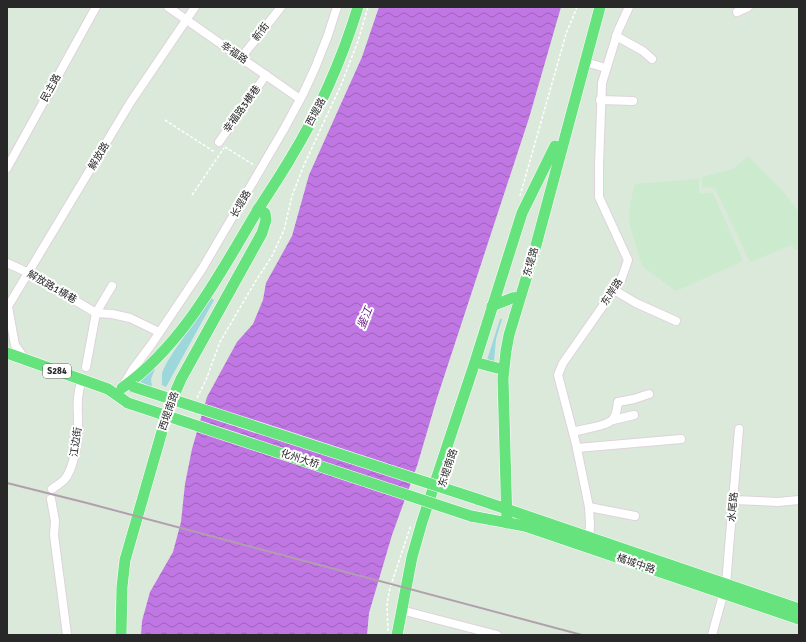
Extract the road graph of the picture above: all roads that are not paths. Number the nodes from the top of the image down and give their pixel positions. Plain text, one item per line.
1 (96, 7) edge
2 (168, 7) edge
3 (195, 7) edge
4 (281, 7) edge
5 (337, 7) edge
6 (358, 7) edge
7 (592, 7) edge
8 (600, 7) edge
9 (629, 7) edge
10 (748, 7) edge
11 (737, 12) dead end
12 (187, 20) junction
13 (616, 36) junction
14 (241, 58) junction
15 (652, 59) dead end
16 (585, 62) junction
17 (606, 68) junction
18 (266, 75) junction
19 (300, 99) junction
20 (600, 100) junction
21 (633, 101) dead end
22 (219, 142) dead end
23 (555, 146) junction
24 (7, 168) edge
25 (258, 209) junction
26 (7, 263) edge
27 (29, 273) junction
28 (112, 286) dead end
29 (614, 290) junction
30 (516, 298) junction
31 (496, 304) junction
32 (7, 308) edge
33 (96, 313) junction
34 (676, 321) dead end
35 (159, 332) junction
36 (7, 353) edge
37 (25, 359) junction
38 (482, 364) junction
39 (86, 367) dead end
40 (497, 368) junction
41 (80, 386) dead end
42 (108, 388) junction
43 (122, 388) junction
44 (649, 394) dead end
45 (634, 415) dead end
46 (613, 420) junction
47 (739, 429) dead end
48 (573, 432) junction
49 (681, 439) dead end
50 (577, 448) junction
51 (52, 489) dead end
52 (52, 499) dead end
53 (477, 499) joint
54 (734, 500) junction
55 (799, 500) edge
56 (589, 507) junction
57 (503, 508) junction
58 (471, 516) joint
59 (635, 516) dead end
60 (504, 522) junction
61 (589, 543) junction
62 (725, 589) junction
63 (799, 609) edge
64 (405, 611) junction
65 (799, 619) edge
66 (67, 635) edge
67 (121, 635) edge
68 (397, 635) edge
69 (404, 635) edge
70 (494, 635) edge
71 (712, 635) edge

1 - 24 street, 民主路
2 - 12 street, 幸福路
3 - 12 street, 解放路
4 - 14 street, 新街
5 - 19 street, 长堤路
6 - 25 main road, 西堤路
7 - 23 main road, 东堤路
8 - 16 main road, 东堤路
9 - 13 street, 东岸路
10 - 11 street
12 - 14 street, 幸福路
12 - 27 street, 解放路
13 - 15 street
13 - 17 street, 东岸路
14 - 18 street, 幸福路
16 - 17 street
16 - 30 main road, 东堤路
17 - 20 street, 东岸路
18 - 19 street, 幸福路
18 - 22 street, 幸福路3横巷
19 - 35 street, 长堤路
20 - 21 street
20 - 29 street, 东岸路
23 - 30 main road, 东堤路
23 - 31 main road
25 - 43 main road, 西堤路
25 - 67 main road, 西堤南路
26 - 27 street, 解放路1横巷
27 - 32 street, 解放路
27 - 33 street, 解放路1横巷
28 - 33 street
29 - 34 street
29 - 48 street, 东岸路
30 - 31 main road
30 - 40 main road, 东堤路
30 - 57 main road, 东堤路
31 - 38 main road, 东堤南路
31 - 64 main road, 东堤南路
32 - 37 street, 解放路
33 - 35 street
33 - 39 street
35 - 43 street, 长堤路
36 - 37 main road, S284
37 - 42 main road, S284
38 - 40 main road
38 - 64 main road, 东堤南路
40 - 57 main road, 东堤路
41 - 51 street, 江边街
42 - 43 main road
42 - 58 main road, 化州大桥, bridge
43 - 53 main road, 化州大桥, bridge
44 - 46 street
45 - 46 street
46 - 48 street
47 - 54 street, 水尾路
48 - 50 street, 东岸路
49 - 50 street
50 - 56 street, 东岸路
52 - 66 street
53 - 57 main road, 橘城中路
54 - 55 street
54 - 62 street, 水尾路
56 - 59 street
56 - 61 street, 东岸路
57 - 60 main road, 东堤路
57 - 61 main road, 橘城中路
58 - 60 main road, 橘城中路
60 - 61 main road, 橘城中路
61 - 62 main road, 橘城中路
62 - 63 main road, 橘城中路
62 - 65 main road, 橘城中路
62 - 71 street, 水尾路
64 - 68 main road, 东堤南路
64 - 69 main road, 东堤南路
64 - 70 street

